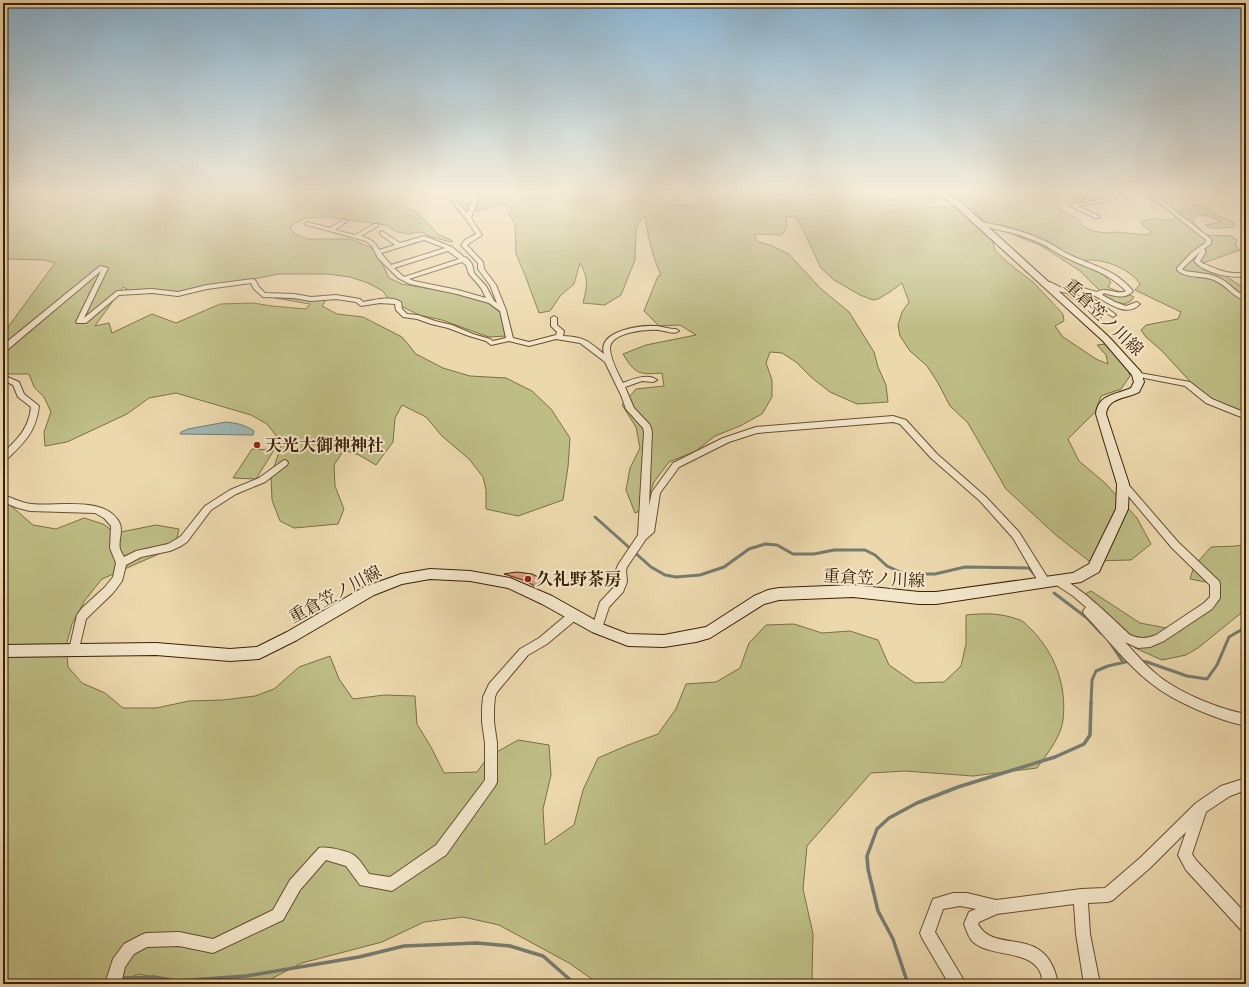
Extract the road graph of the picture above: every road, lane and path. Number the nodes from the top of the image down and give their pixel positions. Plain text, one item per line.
1 (360, 237) edge
2 (388, 237) edge
3 (475, 237) edge
4 (994, 237) edge
5 (1028, 237) edge
6 (1206, 237) edge
7 (399, 245) junction
8 (450, 248) junction
9 (1201, 249) junction
10 (378, 252) junction
11 (465, 260) junction
12 (390, 267) junction
13 (1246, 274) edge
14 (1035, 275) junction
15 (404, 279) junction
16 (1074, 291) junction
17 (1097, 295) junction
18 (1246, 299) edge
19 (491, 302) junction
20 (1137, 304) dead end
21 (503, 310) junction
22 (1113, 315) dead end
23 (1098, 317) dead end
24 (554, 318) dead end
25 (676, 332) dead end
26 (559, 337) junction
27 (510, 339) junction
28 (3, 348) edge
29 (611, 365) junction
30 (1137, 374) junction
31 (3, 377) edge
32 (653, 380) dead end
33 (620, 386) junction
34 (1246, 416) edge
35 (3, 458) edge
36 (284, 463) dead end
37 (1123, 484) junction
38 (3, 498) edge
39 (643, 536) junction
40 (121, 563) junction
41 (1059, 581) junction
42 (1045, 583) junction
43 (574, 615) junction
44 (596, 628) junction
45 (74, 650) junction
46 (3, 651) edge
47 (1246, 720) edge
48 (1246, 784) edge
49 (1201, 808) junction
50 (1081, 896) junction
51 (996, 907) junction
52 (1246, 926) edge
53 (113, 984) edge
54 (958, 984) edge
55 (1050, 984) edge
56 (1092, 984) edge

1 - 10 street
2 - 7 street
3 - 21 street
4 - 14 main road, 重倉笠ノ川線
5 - 17 street
6 - 9 street
7 - 8 street
7 - 10 street
8 - 11 street
8 - 12 street
9 - 13 street
9 - 18 street
10 - 12 street
11 - 15 street
11 - 19 street
12 - 15 street
14 - 16 street
14 - 30 main road, 重倉笠ノ川線
15 - 19 street
16 - 17 street
16 - 22 street
16 - 23 street
17 - 20 street
19 - 21 street
21 - 27 street
24 - 26 street
25 - 29 street
26 - 27 street
26 - 29 street
27 - 28 street
29 - 33 street
30 - 34 street
30 - 37 main road, 重倉笠ノ川線
31 - 35 street
32 - 33 street
33 - 39 street
36 - 40 street
37 - 41 main road, 重倉笠ノ川線
37 - 41 street
38 - 40 street
39 - 42 street
39 - 44 street
40 - 45 street
41 - 42 main road, 重倉笠ノ川線
41 - 47 street
42 - 44 main road, 重倉笠ノ川線
43 - 44 main road, 重倉笠ノ川線
43 - 45 main road, 重倉笠ノ川線
43 - 53 street
45 - 46 main road, 重倉笠ノ川線
48 - 49 street
49 - 50 street
49 - 52 street
50 - 51 street
50 - 56 street
51 - 54 street
51 - 55 street

